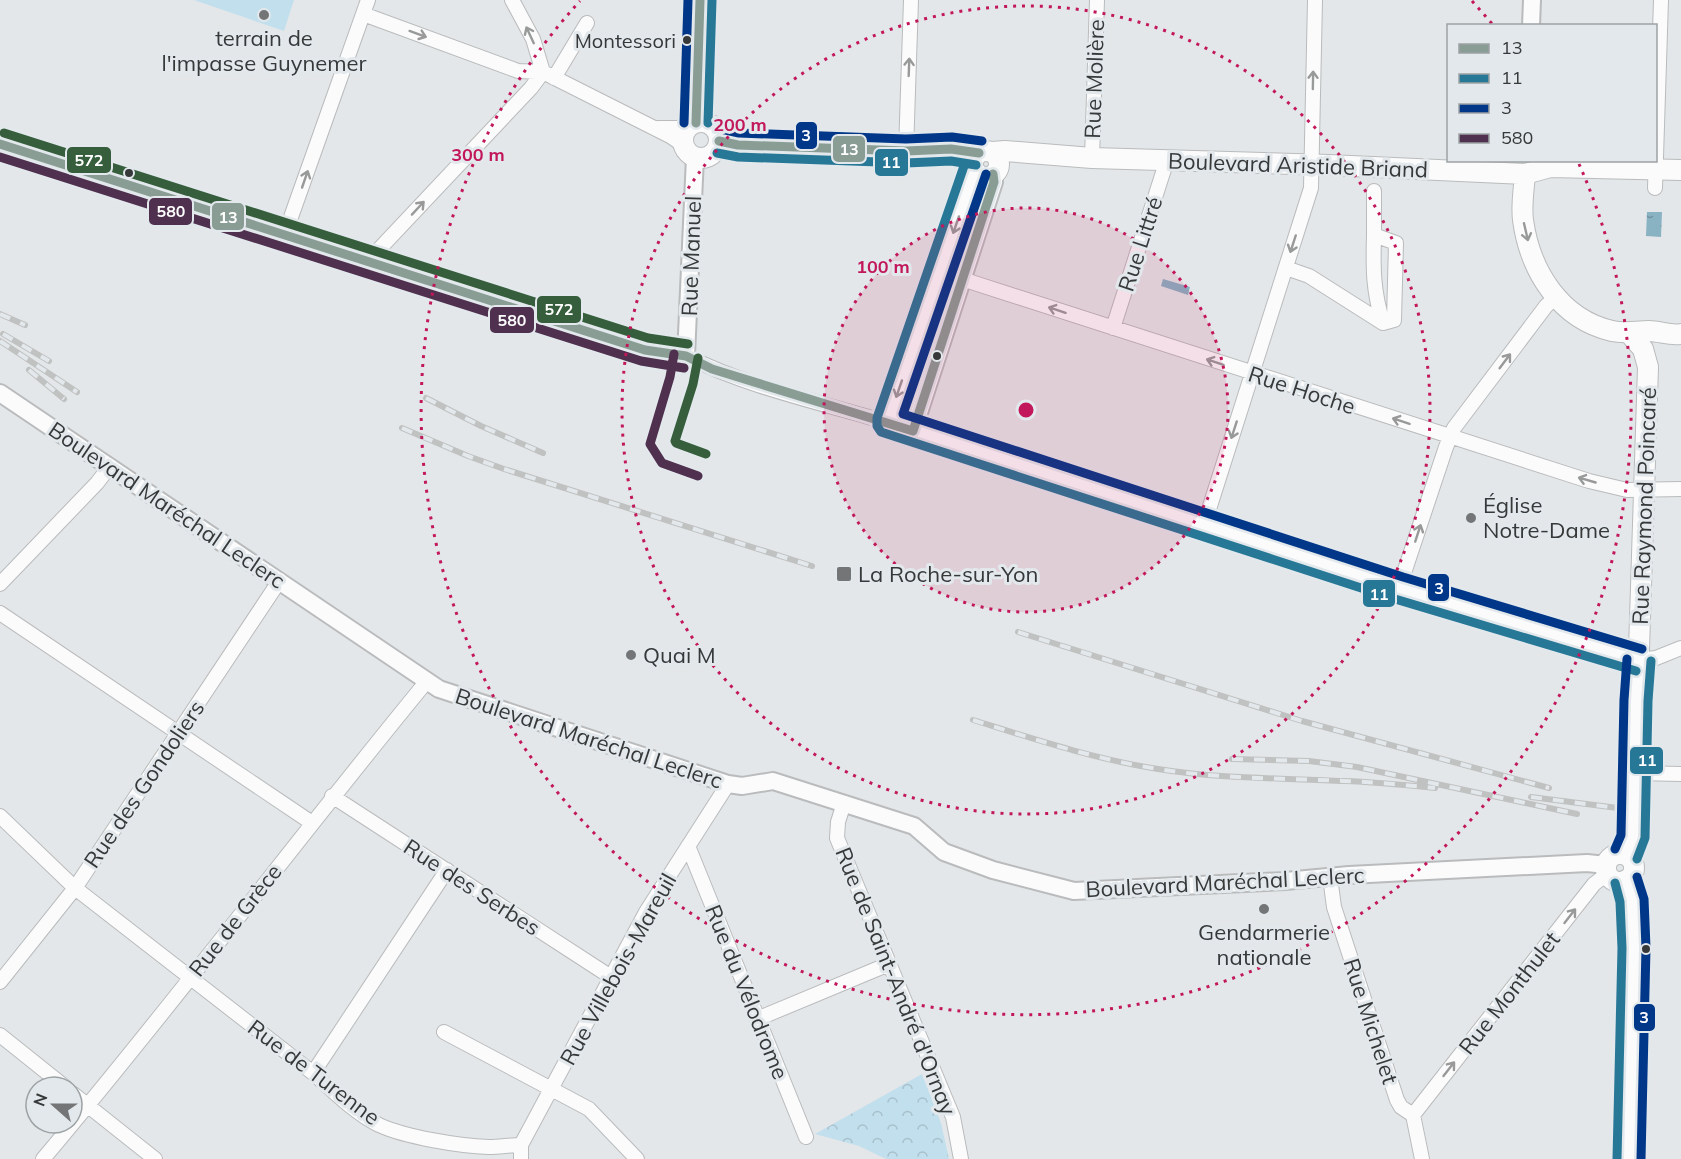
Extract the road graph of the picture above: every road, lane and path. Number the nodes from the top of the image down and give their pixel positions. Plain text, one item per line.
1 (368, 0) edge
2 (512, 0) edge
3 (700, 0) edge
4 (911, 0) edge
5 (1097, 0) edge
6 (1315, 0) edge
7 (1532, 0) edge
8 (1661, 0) edge
9 (363, 14) junction
10 (586, 23) dead end
11 (1531, 24) edge
12 (549, 75) junction
13 (1657, 119) edge
14 (691, 139) junction
15 (719, 141) junction
16 (0, 144) edge
17 (906, 151) junction
18 (1092, 158) junction
19 (1167, 160) junction
20 (1656, 162) edge
21 (985, 164) junction
22 (1311, 164) junction
23 (1525, 167) edge
24 (1681, 170) edge
25 (1655, 178) junction
26 (1374, 191) dead end
27 (285, 234) junction
28 (1374, 235) junction
29 (368, 261) junction
30 (1286, 268) junction
31 (962, 279) junction
32 (1556, 297) junction
33 (1383, 323) junction
34 (1113, 328) junction
35 (1629, 333) junction
36 (1678, 334) edge
37 (686, 356) junction
38 (1648, 367) junction
39 (1252, 374) junction
40 (0, 393) edge
41 (888, 422) junction
42 (913, 431) junction
43 (1450, 437) junction
44 (111, 466) junction
45 (1086, 488) joint
46 (1681, 489) edge
47 (1644, 491) junction
48 (1204, 525) junction
49 (280, 580) junction
50 (0, 584) edge
51 (1399, 588) junction
52 (0, 613) edge
53 (1681, 648) edge
54 (1639, 660) junction
55 (427, 681) junction
56 (179, 732) junction
57 (1681, 774) edge
58 (1635, 781) junction
59 (728, 784) junction
60 (332, 796) junction
61 (844, 803) junction
62 (0, 816) edge
63 (312, 823) junction
64 (688, 846) junction
65 (1626, 855) junction
66 (1606, 869) junction
67 (447, 870) junction
68 (1330, 877) junction
69 (1626, 880) junction
70 (75, 888) junction
71 (889, 964) junction
72 (189, 977) junction
73 (611, 977) junction
74 (0, 982) edge
75 (757, 1019) junction
76 (444, 1032) dead end
77 (0, 1035) edge
78 (313, 1073) junction
79 (50, 1075) edge
80 (551, 1089) junction
81 (84, 1103) edge
82 (88, 1106) junction
83 (1413, 1115) junction
84 (806, 1137) dead end
85 (521, 1152) edge
86 (43, 1159) edge
87 (155, 1159) edge
88 (637, 1159) edge
89 (961, 1159) edge
90 (1422, 1159) edge
91 (1629, 1159) edge

1 - 9 street
12 -> 2 street
3 - 14 main road
17 -> 4 street
5 - 18 street, Rue Molière
22 -> 6 street
7 - 11 street
8 - 13 street
9 -> 12 street
27 -> 9 street
10 - 12 street
12 - 14 street
29 -> 12 street
14 - 15 main road
14 - 15 main road
14 - 37 street, Rue Manuel
15 - 17 main road, Boulevard Aristide Briand
16 - 27 street
17 - 21 main road, Boulevard Aristide Briand
18 - 19 main road, Boulevard Aristide Briand
18 - 21 main road, Boulevard Aristide Briand
19 - 22 main road, Boulevard Aristide Briand
19 - 34 street, Rue Littré
20 - 25 street
21 - 31 street
21 -> 41 street
22 - 23 main road, Boulevard Aristide Briand
22 -> 30 street
23 - 25 main road, Boulevard Aristide Briand
23 -> 32 main road
24 - 25 main road, Boulevard Aristide Briand
26 - 28 street
27 - 29 street
28 - 33 street
28 - 33 street
29 - 37 street
30 - 33 street
30 - 39 street
34 -> 31 street, Rue Hoche
31 - 42 street
32 - 35 main road
43 -> 32 street
39 -> 34 street, Rue Hoche
35 - 36 main road
35 - 38 main road, Rue Raymond Poincaré
36 - 38 main road, Rue Raymond Poincaré
37 - 41 street
38 - 47 main road, Rue Raymond Poincaré
43 -> 39 street, Rue Hoche
39 -> 48 street
40 - 44 street, Boulevard Maréchal Leclerc
41 - 42 street
42 - 45 street
47 -> 43 street, Rue Hoche
51 -> 43 street
44 - 49 street, Boulevard Maréchal Leclerc
44 - 50 street
45 - 48 street
46 - 47 street, Rue Hoche
47 - 54 main road, Rue Raymond Poincaré
48 - 51 street
49 - 55 street, Boulevard Maréchal Leclerc
49 - 56 street, Rue des Gondoliers
51 - 54 street
52 - 56 street
53 - 54 street
54 - 58 main road, Rue Raymond Poincaré
55 - 59 street, Boulevard Maréchal Leclerc
55 - 60 street, Rue de Grèce
56 - 63 street
56 - 70 street, Rue des Gondoliers
57 - 58 street
58 - 65 main road, Rue Raymond Poincaré
59 - 61 street, Boulevard Maréchal Leclerc
59 - 64 street, Rue Villebois-Mareuil
60 - 63 street, Rue de Grèce
60 - 67 street, Rue des Serbes
61 - 68 street, Boulevard Maréchal Leclerc
61 - 71 street, Rue de Saint-André d'Ornay
62 - 70 street, Rue de Turenne
63 - 72 street, Rue de Grèce
64 - 73 street, Rue Villebois-Mareuil
64 - 75 street, Rue du Vélodrome
65 - 66 main road
65 - 69 main road
66 - 68 street, Boulevard Maréchal Leclerc
66 - 69 main road
83 -> 66 street, Rue Monthulet
67 - 73 street, Rue des Serbes
67 - 78 street
68 - 83 street, Rue Michelet
69 - 91 main road
70 - 72 street, Rue de Turenne
70 - 74 street, Rue des Gondoliers
71 - 75 street
71 - 89 street, Rue de Saint-André d'Ornay
72 - 78 street, Rue de Turenne
72 - 82 street, Rue de Grèce
73 - 80 street, Rue Villebois-Mareuil
75 - 84 street, Rue du Vélodrome
76 - 80 street
77 - 79 street
78 - 85 street, Rue de Turenne
80 - 85 street, Rue Villebois-Mareuil
80 - 88 street
81 - 82 street
82 - 86 street, Rue de Grèce
82 - 87 street
83 - 90 street, Rue Michelet

